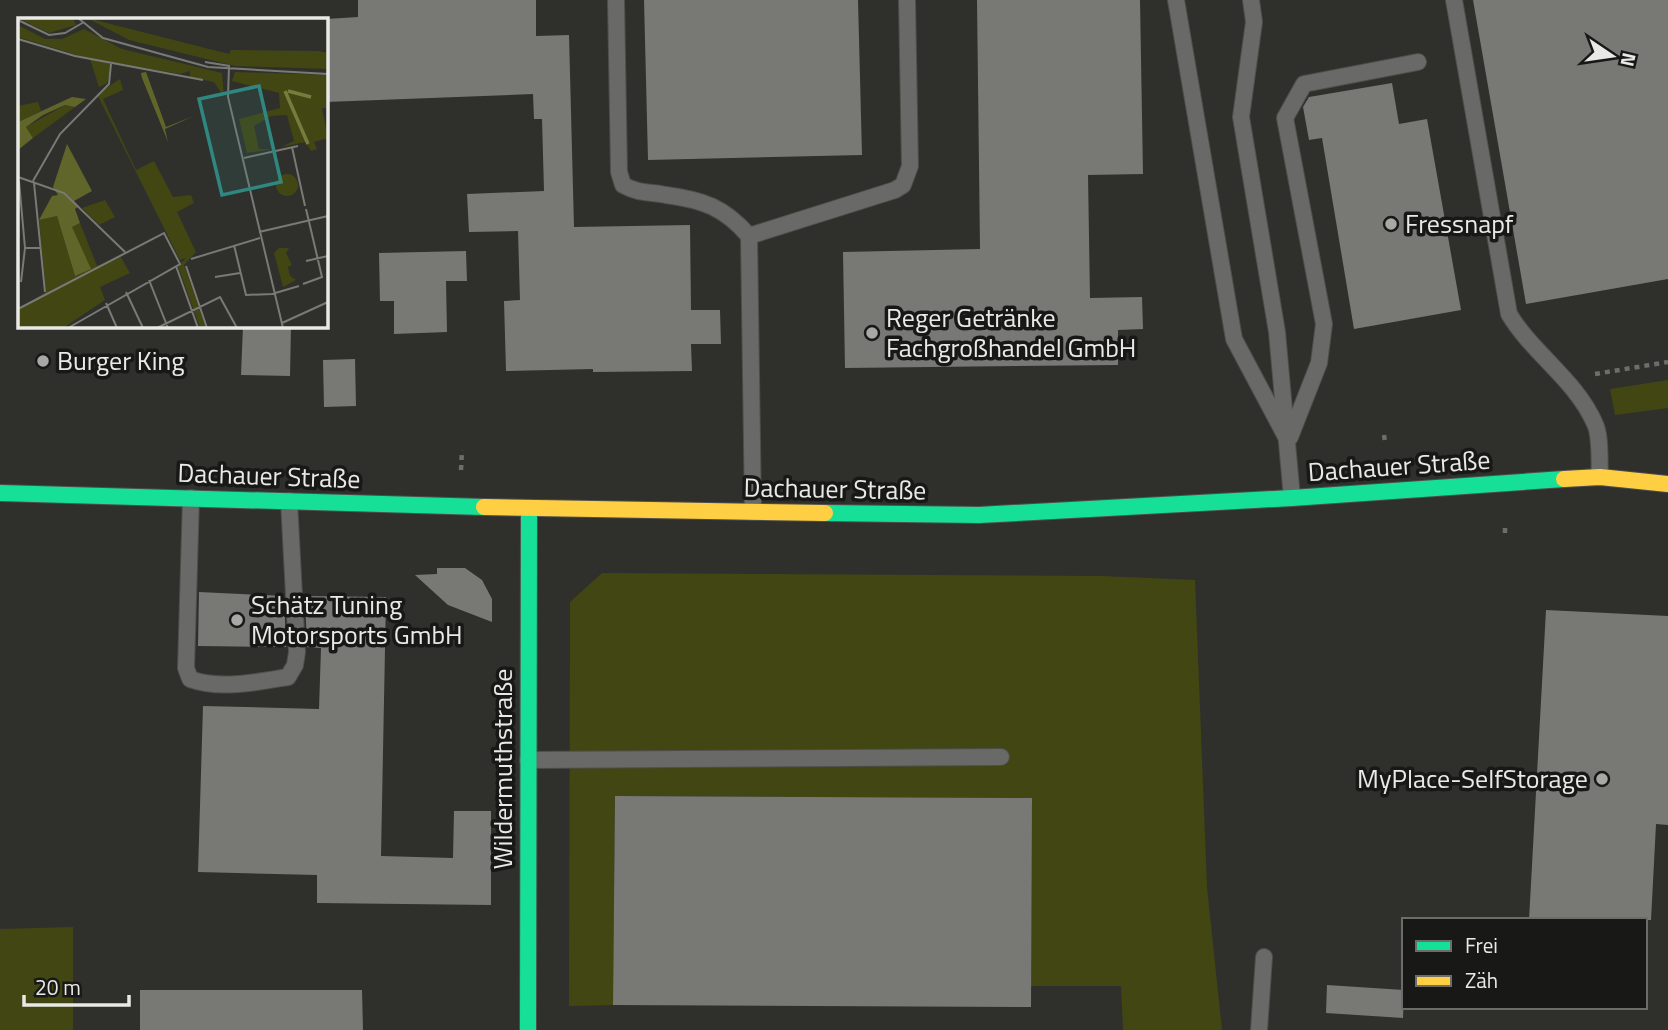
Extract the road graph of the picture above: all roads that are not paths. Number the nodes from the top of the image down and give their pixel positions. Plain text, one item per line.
1 (617, 0) edge
2 (907, 0) edge
3 (1176, 0) edge
4 (1251, 0) edge
5 (1454, 0) edge
6 (1418, 62) dead end
7 (749, 236) junction
8 (1288, 442) junction
9 (1600, 477) junction
10 (1668, 484) edge
11 (0, 493) edge
12 (191, 498) junction
13 (1292, 498) junction
14 (289, 501) junction
15 (529, 508) junction
16 (753, 512) junction
17 (1001, 757) dead end
18 (528, 760) junction
19 (1264, 957) dead end
20 (528, 1030) edge
21 (1259, 1030) edge

1 - 7 lane
2 - 7 lane
3 - 8 lane
4 - 8 lane
5 - 9 lane
6 - 8 lane
7 - 16 lane
8 - 13 lane
9 - 10 main road, Dachauer Straße
9 - 13 main road, Dachauer Straße
11 - 12 main road, Dachauer Straße
12 - 14 main road, Dachauer Straße
12 - 14 lane
13 - 16 main road, Dachauer Straße
14 - 15 main road, Dachauer Straße
15 - 16 main road, Dachauer Straße
15 - 18 main road, Wildermuthstraße
17 - 18 lane
18 - 20 main road, Wildermuthstraße
19 - 21 lane

